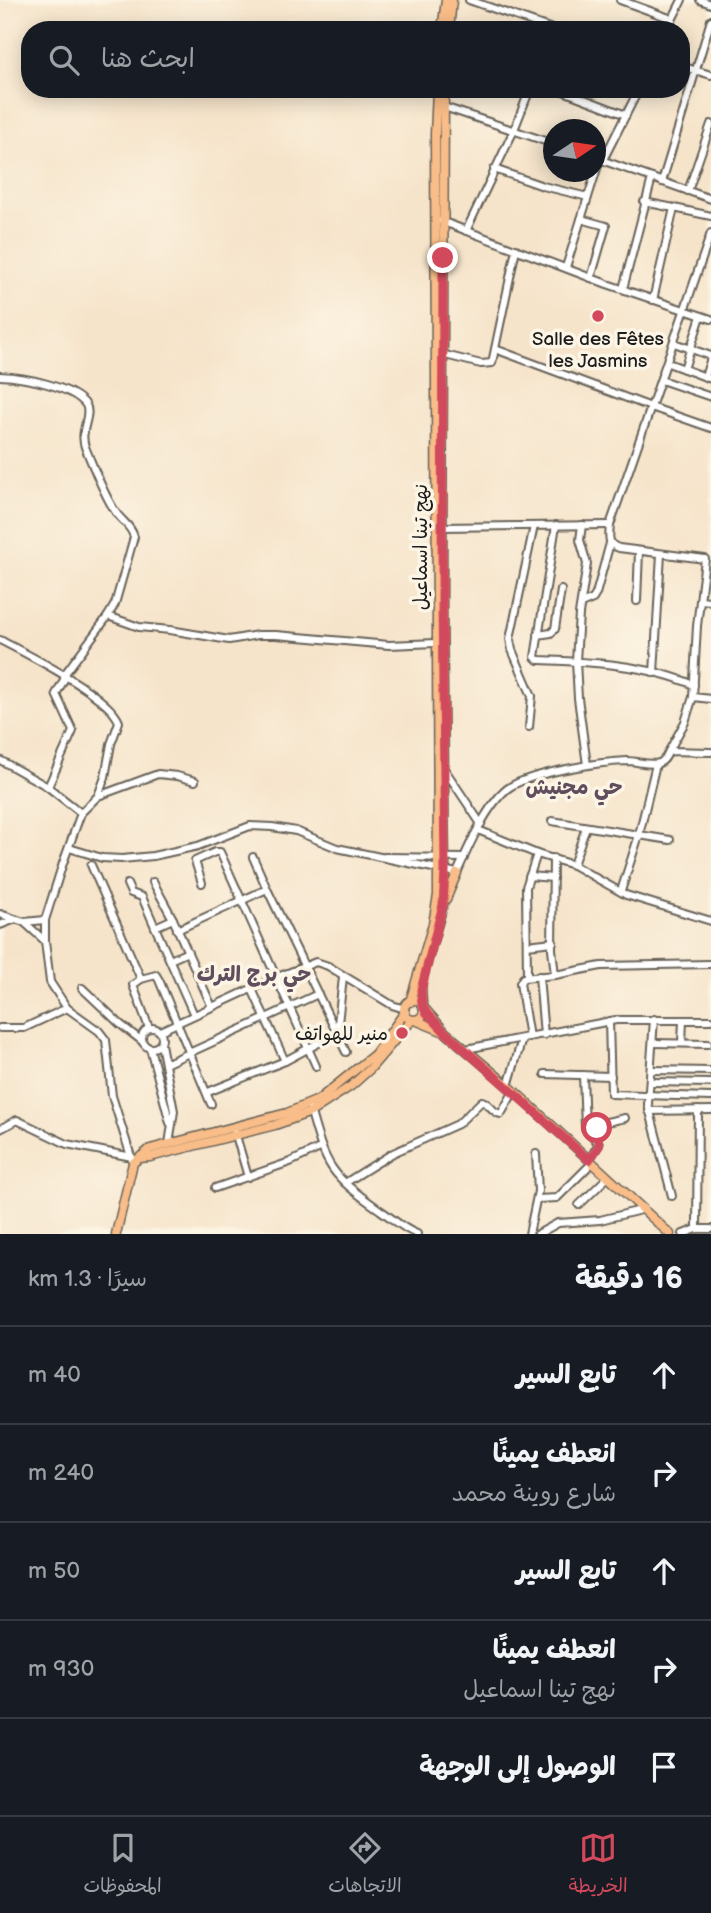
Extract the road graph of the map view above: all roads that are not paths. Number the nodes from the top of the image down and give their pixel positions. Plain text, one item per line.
1 (446, 0) edge
2 (453, 0) edge
3 (469, 0) edge
4 (500, 0) edge
5 (620, 0) edge
6 (682, 0) edge
7 (699, 0) edge
8 (711, 5) edge
9 (498, 10) junction
10 (672, 19) joint
11 (711, 20) edge
12 (443, 21) edge
13 (450, 21) edge
14 (530, 21) edge
15 (690, 69) edge
16 (696, 71) junction
17 (711, 75) edge
18 (690, 91) edge
19 (438, 98) edge
20 (444, 98) edge
21 (526, 98) edge
22 (582, 98) edge
23 (634, 98) edge
24 (688, 98) edge
25 (444, 107) junction
26 (626, 114) junction
27 (711, 124) edge
28 (514, 130) junction
29 (543, 140) edge
30 (606, 149) edge
31 (606, 161) edge
32 (494, 169) junction
33 (652, 178) junction
34 (593, 182) edge
35 (662, 182) junction
36 (688, 191) junction
37 (588, 197) junction
38 (711, 199) edge
39 (644, 202) junction
40 (674, 208) junction
41 (711, 216) edge
42 (581, 219) junction
43 (440, 220) junction
44 (466, 231) junction
45 (711, 233) edge
46 (516, 249) junction
47 (566, 267) junction
48 (591, 278) junction
49 (623, 289) junction
50 (653, 300) junction
51 (684, 309) junction
52 (701, 316) junction
53 (711, 319) edge
54 (674, 343) junction
55 (495, 348) junction
56 (691, 349) junction
57 (439, 353) junction
58 (711, 357) edge
59 (668, 363) junction
60 (684, 369) junction
61 (0, 376) edge
62 (708, 378) edge
63 (661, 380) junction
64 (711, 397) edge
65 (651, 407) junction
66 (711, 428) edge
67 (582, 525) junction
68 (610, 525) junction
69 (534, 526) junction
70 (556, 526) junction
71 (442, 527) junction
72 (610, 542) junction
73 (639, 551) junction
74 (661, 554) junction
75 (708, 559) edge
76 (561, 590) dead end
77 (700, 600) junction
78 (638, 601) dead end
79 (711, 601) edge
80 (581, 604) junction
81 (108, 616) junction
82 (538, 635) junction
83 (0, 640) edge
84 (436, 643) junction
85 (576, 661) junction
86 (654, 673) junction
87 (65, 676) junction
88 (694, 685) junction
89 (693, 697) junction
90 (711, 699) edge
91 (529, 727) dead end
92 (669, 751) junction
93 (711, 752) edge
94 (0, 761) edge
95 (656, 764) junction
96 (587, 765) junction
97 (443, 768) junction
98 (195, 781) dead end
99 (48, 787) junction
100 (98, 796) junction
101 (81, 813) junction
102 (552, 821) dead end
103 (479, 827) junction
104 (586, 827) junction
105 (639, 835) junction
106 (670, 840) dead end
107 (68, 848) junction
108 (537, 854) junction
109 (442, 856) junction
110 (253, 857) dead end
111 (385, 857) junction
112 (464, 858) junction
113 (553, 858) junction
114 (90, 865) dead end
115 (573, 865) junction
116 (442, 870) junction
117 (457, 873) junction
118 (529, 876) junction
119 (552, 878) junction
120 (153, 882) dead end
121 (202, 883) dead end
122 (127, 884) dead end
123 (267, 889) junction
124 (621, 891) junction
125 (242, 900) junction
126 (443, 905) junction
127 (0, 914) edge
128 (173, 919) junction
129 (14, 920) junction
130 (45, 920) junction
131 (711, 921) edge
132 (24, 922) junction
133 (0, 925) edge
134 (155, 928) junction
135 (177, 930) junction
136 (45, 941) junction
137 (553, 942) junction
138 (527, 945) junction
139 (188, 952) junction
140 (170, 960) junction
141 (711, 964) edge
142 (303, 965) junction
143 (555, 975) junction
144 (527, 976) junction
145 (539, 976) junction
146 (344, 977) junction
147 (275, 978) junction
148 (141, 979) junction
149 (82, 988) dead end
150 (252, 989) junction
151 (318, 994) junction
152 (423, 1005) junction
153 (67, 1007) junction
154 (212, 1007) junction
155 (406, 1007) junction
156 (289, 1009) junction
157 (194, 1015) junction
158 (265, 1020) junction
159 (414, 1020) junction
160 (654, 1020) junction
161 (682, 1020) junction
162 (711, 1020) edge
163 (609, 1021) junction
164 (177, 1023) junction
165 (0, 1028) edge
166 (149, 1028) junction
167 (160, 1031) junction
168 (445, 1032) junction
169 (337, 1033) junction
170 (544, 1035) junction
171 (525, 1038) junction
172 (142, 1041) junction
173 (653, 1043) junction
174 (682, 1043) junction
175 (161, 1044) junction
176 (708, 1044) dead end
177 (150, 1048) junction
178 (466, 1049) junction
179 (308, 1050) junction
180 (346, 1052) dead end
181 (190, 1053) junction
182 (285, 1061) junction
183 (165, 1064) junction
184 (316, 1066) dead end
185 (651, 1070) junction
186 (711, 1071) edge
187 (545, 1074) dead end
188 (583, 1076) junction
189 (611, 1076) junction
190 (650, 1082) junction
191 (711, 1083) edge
192 (511, 1089) junction
193 (208, 1092) junction
194 (648, 1096) junction
195 (711, 1097) edge
196 (211, 1104) dead end
197 (309, 1108) junction
198 (698, 1110) junction
199 (711, 1110) edge
200 (649, 1111) junction
201 (625, 1118) dead end
202 (170, 1123) junction
203 (0, 1129) edge
204 (235, 1131) junction
205 (597, 1140) junction
206 (169, 1144) junction
207 (320, 1148) junction
208 (536, 1154) dead end
209 (134, 1160) junction
210 (590, 1161) junction
211 (248, 1177) junction
212 (608, 1177) junction
213 (345, 1183) junction
214 (215, 1188) dead end
215 (672, 1196) dead end
216 (537, 1199) junction
217 (579, 1205) dead end
218 (641, 1210) junction
219 (697, 1229) junction
220 (711, 1229) edge
221 (116, 1234) edge
222 (414, 1234) edge
223 (529, 1234) edge
224 (538, 1234) edge
225 (670, 1234) edge
226 (683, 1234) edge

1 - 12 main road
2 - 13 main road
3 - 9 street
4 - 9 street
5 - 10 street
6 - 10 street
7 - 8 street
9 - 14 street
11 - 16 street
15 - 16 street
16 - 17 street
16 - 18 street
19 - 43 main road, نهج تينا اسماعيل
20 - 25 main road, نهج تينا اسماعيل
21 - 28 street
22 - 26 street
23 - 26 street
24 - 35 street
25 - 28 street
25 - 43 main road, نهج تينا اسماعيل
26 - 30 street
27 - 36 street
28 - 29 street
28 - 32 street
31 - 33 street
32 - 37 street
32 - 44 street
33 - 35 street
33 - 39 street
34 - 37 street
35 - 36 street
36 - 38 street
37 - 42 street
39 - 40 street
39 - 49 street
40 - 41 street
40 - 50 street
42 - 47 street
42 - 48 street
43 - 44 street
43 - 57 main road, نهج تينا اسماعيل
44 - 46 street
45 - 51 street
46 - 47 street
46 - 55 street
47 - 48 street
48 - 49 street
49 - 50 street
50 - 51 street
51 - 52 street
51 - 54 street
52 - 53 street
52 - 56 street
54 - 56 street
54 - 59 street
55 - 57 street
55 - 65 street
56 - 58 street
56 - 60 street
57 - 71 main road, نهج تينا اسماعيل
57 - 84 main road, نهج تينا اسماعيل
58 - 62 street
59 - 60 street
59 - 63 street
60 - 62 street
61 - 81 street
63 - 64 street
63 - 65 street
65 - 66 street
65 - 68 street
67 - 68 street
67 - 70 street
67 - 80 street
68 - 72 street
69 - 70 street
69 - 71 street
69 - 91 street
70 - 82 street
71 - 97 main road, نهج تينا اسماعيل
72 - 73 street
72 - 80 street
73 - 74 street
73 - 78 street
74 - 75 street
74 - 86 street
75 - 77 street
76 - 82 street
77 - 79 street
77 - 88 street
80 - 85 street
81 - 84 street
81 - 87 street
82 - 85 street
83 - 87 street
84 - 109 main road, نهج تينا اسماعيل
85 - 86 street
85 - 96 street
86 - 88 street
87 - 99 street
87 - 100 street
88 - 89 street
89 - 90 street
89 - 92 street
92 - 93 street
92 - 95 street
94 - 99 street
95 - 96 street
95 - 105 street
96 - 103 street
97 - 103 street
97 - 109 main road, نهج تينا اسماعيل
98 - 100 street
99 - 101 street
100 - 101 street
101 - 107 street
102 - 104 street
103 - 108 street
103 - 112 street
104 - 105 street
104 - 115 street
105 - 106 street
105 - 124 street
107 - 111 street
107 - 130 street
108 - 113 street
108 - 118 street
109 - 111 street
109 - 112 street
109 - 116 main road, نهج تينا اسماعيل
110 - 123 street
111 - 116 street
112 - 117 street
113 - 115 street
113 - 119 street
114 - 148 street
115 - 124 street
116 - 117 street
116 - 126 main road, نهج تينا اسماعيل
116 - 155 main road, نهج تينا اسماعيل
117 - 126 main road
118 - 119 street
118 - 138 street
119 - 137 street
120 - 128 street
121 - 125 street
122 - 134 street
123 - 125 street
123 - 142 street
124 - 131 street
125 - 135 street
125 - 147 street
126 - 152 main road, نهج تينا اسماعيل
127 - 129 street
128 - 134 street
128 - 135 street
129 - 132 street
129 - 133 street
130 - 132 street
130 - 136 street
132 - 136 street
134 - 140 street
135 - 139 street
136 - 153 street
137 - 138 street
137 - 143 street
138 - 144 street
139 - 140 street
139 - 154 street
140 - 157 street
141 - 143 street
142 - 146 street
142 - 147 street
142 - 151 street
143 - 145 street
144 - 145 street
144 - 171 street
145 - 170 street
146 - 155 street
146 - 169 street
147 - 150 street
147 - 156 street
148 - 164 street
148 - 166 street
149 - 172 street
150 - 154 street
150 - 158 street
151 - 156 street
151 - 169 street
152 - 155 main road
152 - 159 main road
152 - 168 main road
153 - 165 street
153 - 209 street
154 - 157 street
155 - 159 main road
155 - 197 main road, نهج تينا اسماعيل
156 - 158 street
156 - 179 street
157 - 164 street
158 - 181 street
158 - 182 street
159 - 168 main road
159 - 197 main road
160 - 161 street
160 - 163 street
160 - 173 street
161 - 162 street
161 - 174 street
163 - 170 street
163 - 189 street
164 - 167 street
164 - 181 street
166 - 167 street
166 - 172 street
167 - 175 street
168 - 178 main road
169 - 179 street
169 - 180 street
170 - 171 street
171 - 178 street
171 - 192 street
172 - 177 street
173 - 174 street
173 - 185 street
174 - 176 street
175 - 177 street
175 - 183 street
177 - 202 street
178 - 192 main road
179 - 182 street
179 - 184 street
181 - 183 street
181 - 193 street
182 - 193 street
183 - 202 street
185 - 186 street
185 - 190 street
187 - 188 street
188 - 189 street
188 - 205 street
189 - 194 street
190 - 191 street
190 - 194 street
192 - 210 main road
192 - 213 street
193 - 196 street
194 - 195 street
194 - 200 street
197 - 204 main road
197 - 207 street
198 - 199 street
198 - 200 street
198 - 219 street
200 - 215 street
201 - 205 street
202 - 206 street
203 - 209 street
204 - 206 main road
204 - 209 main road
204 - 211 street
205 - 210 street
206 - 209 main road
207 - 211 street
207 - 213 street
208 - 216 street
209 - 221 main road
210 - 212 main road
210 - 216 street
211 - 214 street
212 - 217 street
212 - 218 main road
213 - 222 street
216 - 223 street
218 - 224 street
218 - 225 main road
219 - 220 street
219 - 226 street

